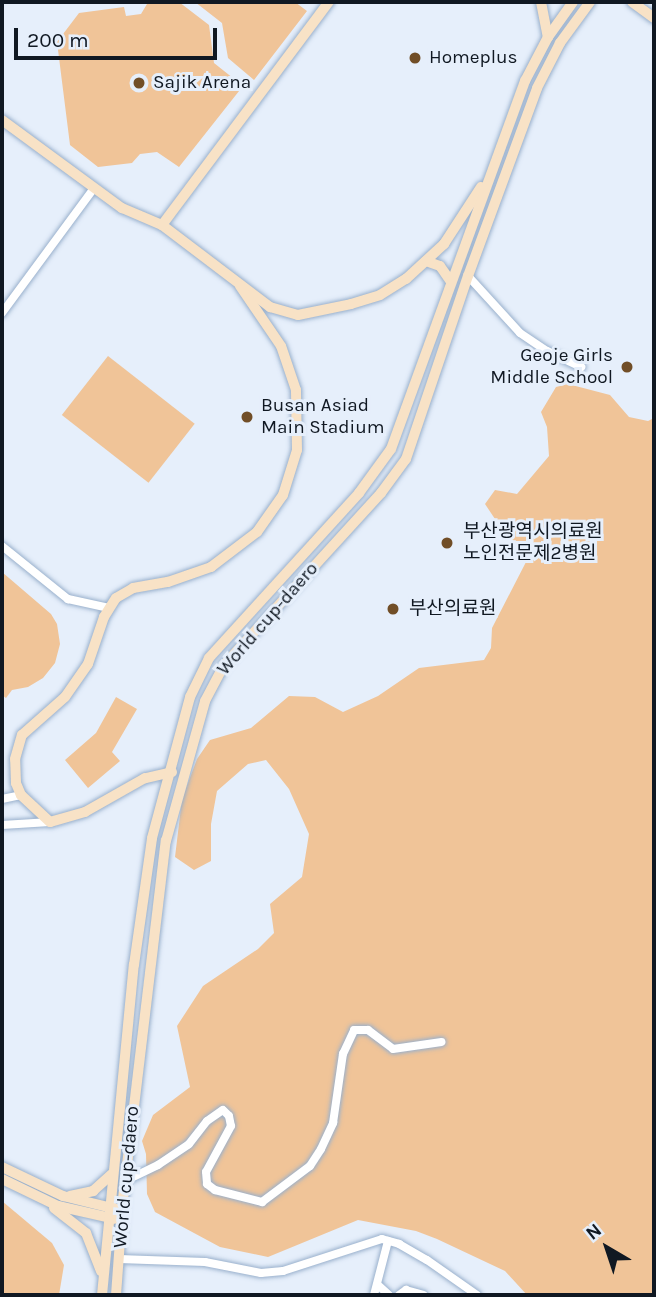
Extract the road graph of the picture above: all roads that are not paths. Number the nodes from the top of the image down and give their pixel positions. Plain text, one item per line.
1 (329, 2) edge
2 (541, 2) edge
3 (573, 2) edge
4 (590, 2) edge
5 (632, 2) edge
6 (654, 18) edge
7 (548, 37) junction
8 (2, 120) edge
9 (494, 167) junction
10 (94, 188) junction
11 (162, 225) junction
12 (426, 261) junction
13 (468, 276) junction
14 (450, 282) junction
15 (240, 286) junction
16 (2, 313) edge
17 (580, 367) dead end
18 (2, 546) edge
19 (108, 607) junction
20 (168, 772) junction
21 (184, 772) junction
22 (21, 795) junction
23 (2, 799) edge
24 (50, 822) junction
25 (2, 825) edge
26 (441, 1042) dead end
27 (2, 1167) edge
28 (112, 1174) junction
29 (2, 1180) edge
30 (125, 1181) junction
31 (63, 1196) junction
32 (40, 1199) junction
33 (109, 1213) junction
34 (122, 1215) junction
35 (388, 1241) junction
36 (119, 1259) junction
37 (103, 1278) junction
38 (379, 1286) junction
39 (102, 1295) edge
40 (116, 1295) edge
41 (374, 1295) edge
42 (389, 1295) edge
43 (399, 1295) edge
44 (423, 1295) edge
45 (477, 1295) edge

1 - 11 main road
2 - 7 main road
3 - 7 main road, World cup-daero
4 - 13 main road, World cup-daero
5 - 6 main road
7 - 9 main road, World cup-daero
8 - 10 main road
9 - 12 main road
9 - 14 main road, World cup-daero
10 - 11 main road
10 - 16 street
11 - 15 main road
12 - 14 main road
12 - 15 main road
13 - 17 street
13 - 21 main road, World cup-daero
14 - 20 main road, World cup-daero
15 - 19 main road
18 - 19 street
19 - 22 main road
20 - 21 main road
20 - 24 main road
20 - 28 main road, World cup-daero
21 - 30 main road, World cup-daero
22 - 23 street
22 - 24 main road
24 - 25 street
26 - 30 street
27 - 31 main road
28 - 31 main road
28 - 33 main road, World cup-daero
29 - 32 main road
30 - 34 main road, World cup-daero
31 - 33 main road
32 - 33 main road
32 - 37 main road
33 - 34 main road
33 - 37 main road, World cup-daero
34 - 36 main road, World cup-daero
35 - 36 street
35 - 38 street
35 - 45 street
36 - 40 main road, World cup-daero
37 - 39 main road, World cup-daero
38 - 41 street
38 - 42 street
43 - 44 street

